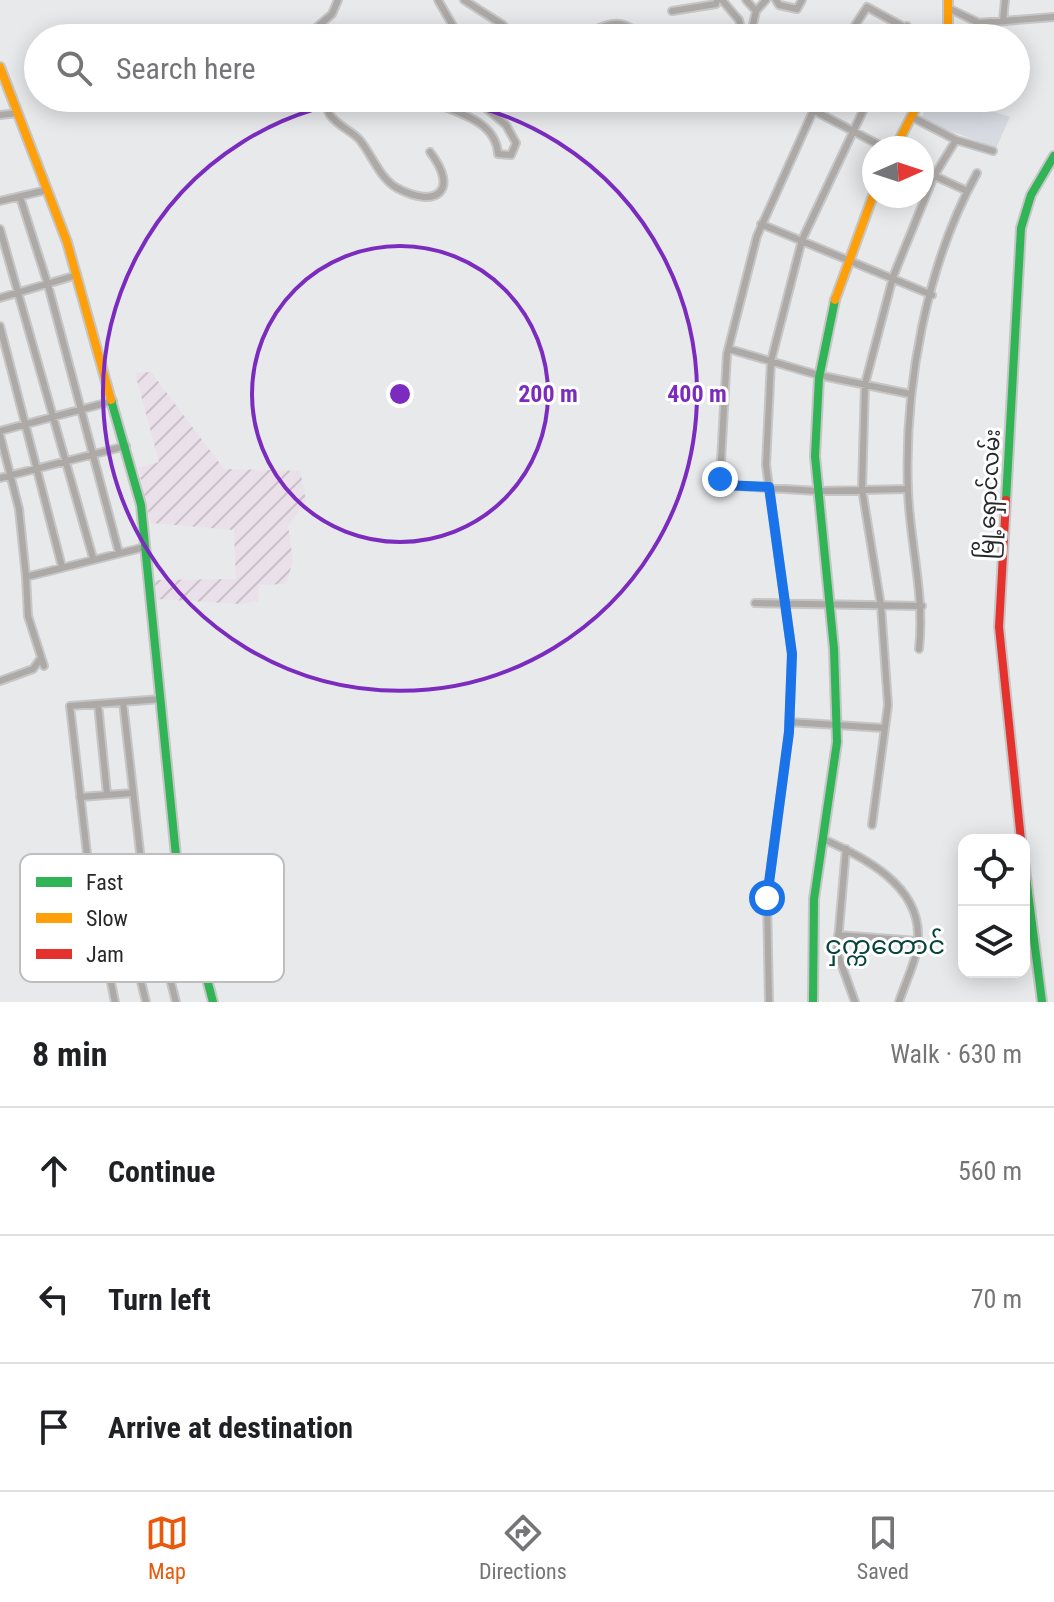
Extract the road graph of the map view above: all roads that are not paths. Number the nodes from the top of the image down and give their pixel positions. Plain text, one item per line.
1 (338, 0) edge
2 (438, 0) edge
3 (464, 0) edge
4 (719, 0) edge
5 (746, 0) edge
6 (766, 0) edge
7 (776, 0) edge
8 (802, 0) edge
9 (1005, 0) edge
10 (948, 4) edge
11 (672, 11) dead end
12 (756, 11) junction
13 (1054, 17) edge
14 (1003, 21) junction
15 (321, 24) edge
16 (452, 24) edge
17 (501, 24) edge
18 (740, 24) edge
19 (753, 24) edge
20 (856, 24) edge
21 (903, 24) edge
22 (0, 67) edge
23 (328, 112) edge
24 (453, 112) edge
25 (489, 112) edge
26 (812, 112) edge
27 (817, 112) edge
28 (862, 112) edge
29 (914, 112) edge
30 (18, 113) junction
31 (0, 115) edge
32 (912, 117) junction
33 (853, 129) junction
34 (865, 136) edge
35 (902, 136) edge
36 (956, 140) junction
37 (993, 151) dead end
38 (430, 152) dead end
39 (1054, 156) edge
40 (977, 173) dead end
41 (934, 176) joint
42 (47, 190) junction
43 (967, 191) junction
44 (20, 197) junction
45 (0, 201) edge
46 (868, 208) edge
47 (921, 208) edge
48 (761, 224) junction
49 (0, 229) edge
50 (802, 240) junction
51 (846, 261) junction
52 (77, 275) junction
53 (893, 277) junction
54 (48, 285) junction
55 (18, 293) junction
56 (932, 295) junction
57 (0, 298) edge
58 (0, 326) edge
59 (729, 349) junction
60 (771, 361) junction
61 (818, 375) junction
62 (865, 384) junction
63 (910, 394) junction
64 (113, 401) junction
65 (80, 411) junction
66 (55, 417) junction
67 (27, 425) junction
68 (0, 433) edge
69 (126, 446) junction
70 (92, 453) junction
71 (67, 462) junction
72 (39, 471) junction
73 (10, 474) junction
74 (0, 478) edge
75 (769, 487) junction
76 (862, 489) junction
77 (908, 489) junction
78 (816, 491) junction
79 (145, 547) junction
80 (119, 553) junction
81 (93, 558) junction
82 (62, 567) junction
83 (26, 577) junction
84 (755, 603) dead end
85 (782, 605) junction
86 (832, 605) junction
87 (881, 606) junction
88 (922, 606) junction
89 (919, 649) dead end
90 (41, 658) junction
91 (44, 666) dead end
92 (0, 681) edge
93 (161, 699) junction
94 (123, 702) junction
95 (98, 704) junction
96 (789, 722) junction
97 (836, 722) junction
98 (884, 728) junction
99 (133, 793) junction
100 (107, 794) junction
101 (80, 797) junction
102 (872, 825) dead end
103 (1020, 834) edge
104 (823, 839) junction
105 (846, 849) junction
106 (87, 854) edge
107 (140, 854) edge
108 (175, 854) edge
109 (1030, 906) edge
110 (838, 935) junction
111 (917, 941) junction
112 (111, 982) edge
113 (141, 982) edge
114 (171, 982) edge
115 (207, 982) edge
116 (115, 1002) edge
117 (146, 1002) edge
118 (176, 1002) edge
119 (213, 1002) edge
120 (769, 1002) edge
121 (813, 1002) edge
122 (855, 1002) edge
123 (899, 1002) edge
124 (1042, 1002) edge

1 - 15 street
2 - 16 street
3 - 17 street
4 - 11 street
4 - 18 street
5 - 12 street
6 - 12 street
7 - 8 street
9 - 14 street
10 - 14 street
12 - 19 street
13 - 14 street
20 - 21 street
22 - 30 main road
23 - 38 street
24 - 25 street
26 - 48 street
27 - 33 street
28 - 33 street
29 - 32 main road
30 - 31 street
30 - 42 main road
32 - 35 main road
32 - 36 street
33 - 34 street
33 - 50 street
36 - 37 street
36 - 41 street
39 - 103 main road, မြို့ရှောင်လမ်း
40 - 43 street
41 - 43 street
42 - 44 street
42 - 52 main road
43 - 56 street
44 - 45 street
44 - 54 street
46 - 51 main road
47 - 53 street
48 - 50 street
48 - 59 street
49 - 55 street
50 - 51 street
50 - 60 street
51 - 53 street
51 - 61 main road
52 - 54 street
52 - 64 main road
53 - 56 street
53 - 62 street
54 - 55 street
54 - 65 street
55 - 57 street
55 - 66 street
56 - 63 street
58 - 67 street
59 - 60 street
59 - 75 street
60 - 61 street
60 - 75 street
61 - 62 street
61 - 78 main road
62 - 63 street
62 - 76 street
63 - 77 street
64 - 65 street
64 - 69 main road
65 - 66 street
65 - 70 street
66 - 67 street
66 - 71 street
67 - 68 street
67 - 72 street
68 - 73 street
69 - 70 street
69 - 79 main road
70 - 71 street
70 - 80 street
71 - 72 street
71 - 81 street
72 - 73 street
72 - 82 street
73 - 74 street
73 - 83 street
75 - 78 street
75 - 85 street
76 - 77 street
76 - 78 street
76 - 87 street
77 - 88 street
78 - 86 main road
79 - 80 street
79 - 93 main road
80 - 81 street
81 - 82 street
82 - 83 street
83 - 90 street
84 - 85 street
85 - 86 street
85 - 96 street
86 - 87 street
86 - 97 main road
87 - 88 street
87 - 98 street
88 - 89 street
90 - 91 street
90 - 92 street
93 - 94 street
93 - 108 main road
94 - 95 street
94 - 99 street
95 - 100 street
95 - 101 street
96 - 97 street
96 - 120 street
97 - 98 street
97 - 104 main road
98 - 102 street
99 - 100 street
99 - 107 street
100 - 101 street
101 - 106 street
104 - 105 street
104 - 121 main road
105 - 110 street
105 - 111 street
109 - 124 main road
110 - 111 street
110 - 122 street
111 - 123 street
112 - 116 street
113 - 117 street
114 - 118 street
115 - 119 main road

